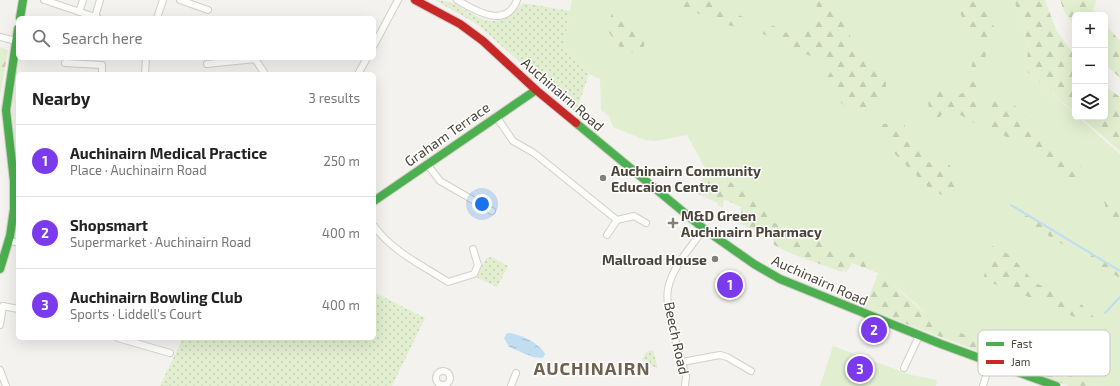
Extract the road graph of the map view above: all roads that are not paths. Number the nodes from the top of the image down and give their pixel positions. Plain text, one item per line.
1 (23, 0) edge
2 (44, 0) edge
3 (83, 0) edge
4 (100, 0) edge
5 (163, 0) edge
6 (180, 0) edge
7 (398, 0) edge
8 (415, 0) edge
9 (457, 0) edge
10 (517, 0) edge
11 (208, 10) dead end
12 (78, 12) junction
13 (20, 16) edge
14 (93, 16) edge
15 (97, 16) edge
16 (158, 16) edge
17 (0, 37) edge
18 (16, 41) joint
19 (376, 41) edge
20 (146, 60) edge
21 (245, 60) edge
22 (256, 60) edge
23 (366, 60) edge
24 (65, 63) dead end
25 (206, 64) dead end
26 (102, 72) edge
27 (145, 72) edge
28 (264, 72) edge
29 (359, 72) edge
30 (536, 90) junction
31 (496, 116) junction
32 (427, 164) junction
33 (376, 200) edge
34 (492, 211) dead end
35 (616, 220) junction
36 (646, 223) dead end
37 (376, 228) edge
38 (704, 229) junction
39 (607, 235) dead end
40 (8, 240) junction
41 (16, 242) edge
42 (473, 249) dead end
43 (0, 269) edge
44 (1, 305) edge
45 (16, 309) edge
46 (0, 325) edge
47 (919, 336) junction
48 (125, 340) edge
49 (170, 353) dead end
50 (978, 358) edge
51 (682, 362) junction
52 (904, 368) dead end
53 (0, 370) edge
54 (751, 371) dead end
55 (516, 373) dead end
56 (986, 376) edge
57 (1028, 376) edge
58 (6, 386) edge
59 (511, 386) edge
60 (685, 386) edge
61 (984, 386) edge
62 (1056, 386) edge

1 - 13 main road
2 - 12 street
3 - 12 street
4 - 15 street
5 - 16 street
6 - 11 street
7 - 19 street
8 - 30 main road, Auchinairn Road
9 - 10 street
12 - 14 street
17 - 18 street
18 - 40 main road
20 - 27 street
21 - 25 street
22 - 28 street
23 - 29 street
24 - 26 street
30 - 31 main road, Graham Terrace
30 - 38 main road, Auchinairn Road
31 - 32 main road, Graham Terrace
31 - 35 street
32 - 33 main road, Graham Terrace
32 - 34 street
35 - 36 street
35 - 39 street
37 - 42 street
38 - 47 main road, Auchinairn Road
38 - 51 street, Beech Road
40 - 41 street
40 - 43 main road
44 - 45 street
44 - 46 street
47 - 50 main road, Auchinairn Road
47 - 52 street
48 - 49 street
51 - 54 street
51 - 60 street, Beech Road
53 - 58 street
55 - 59 street
56 - 61 street
57 - 62 main road, Auchinairn Road

